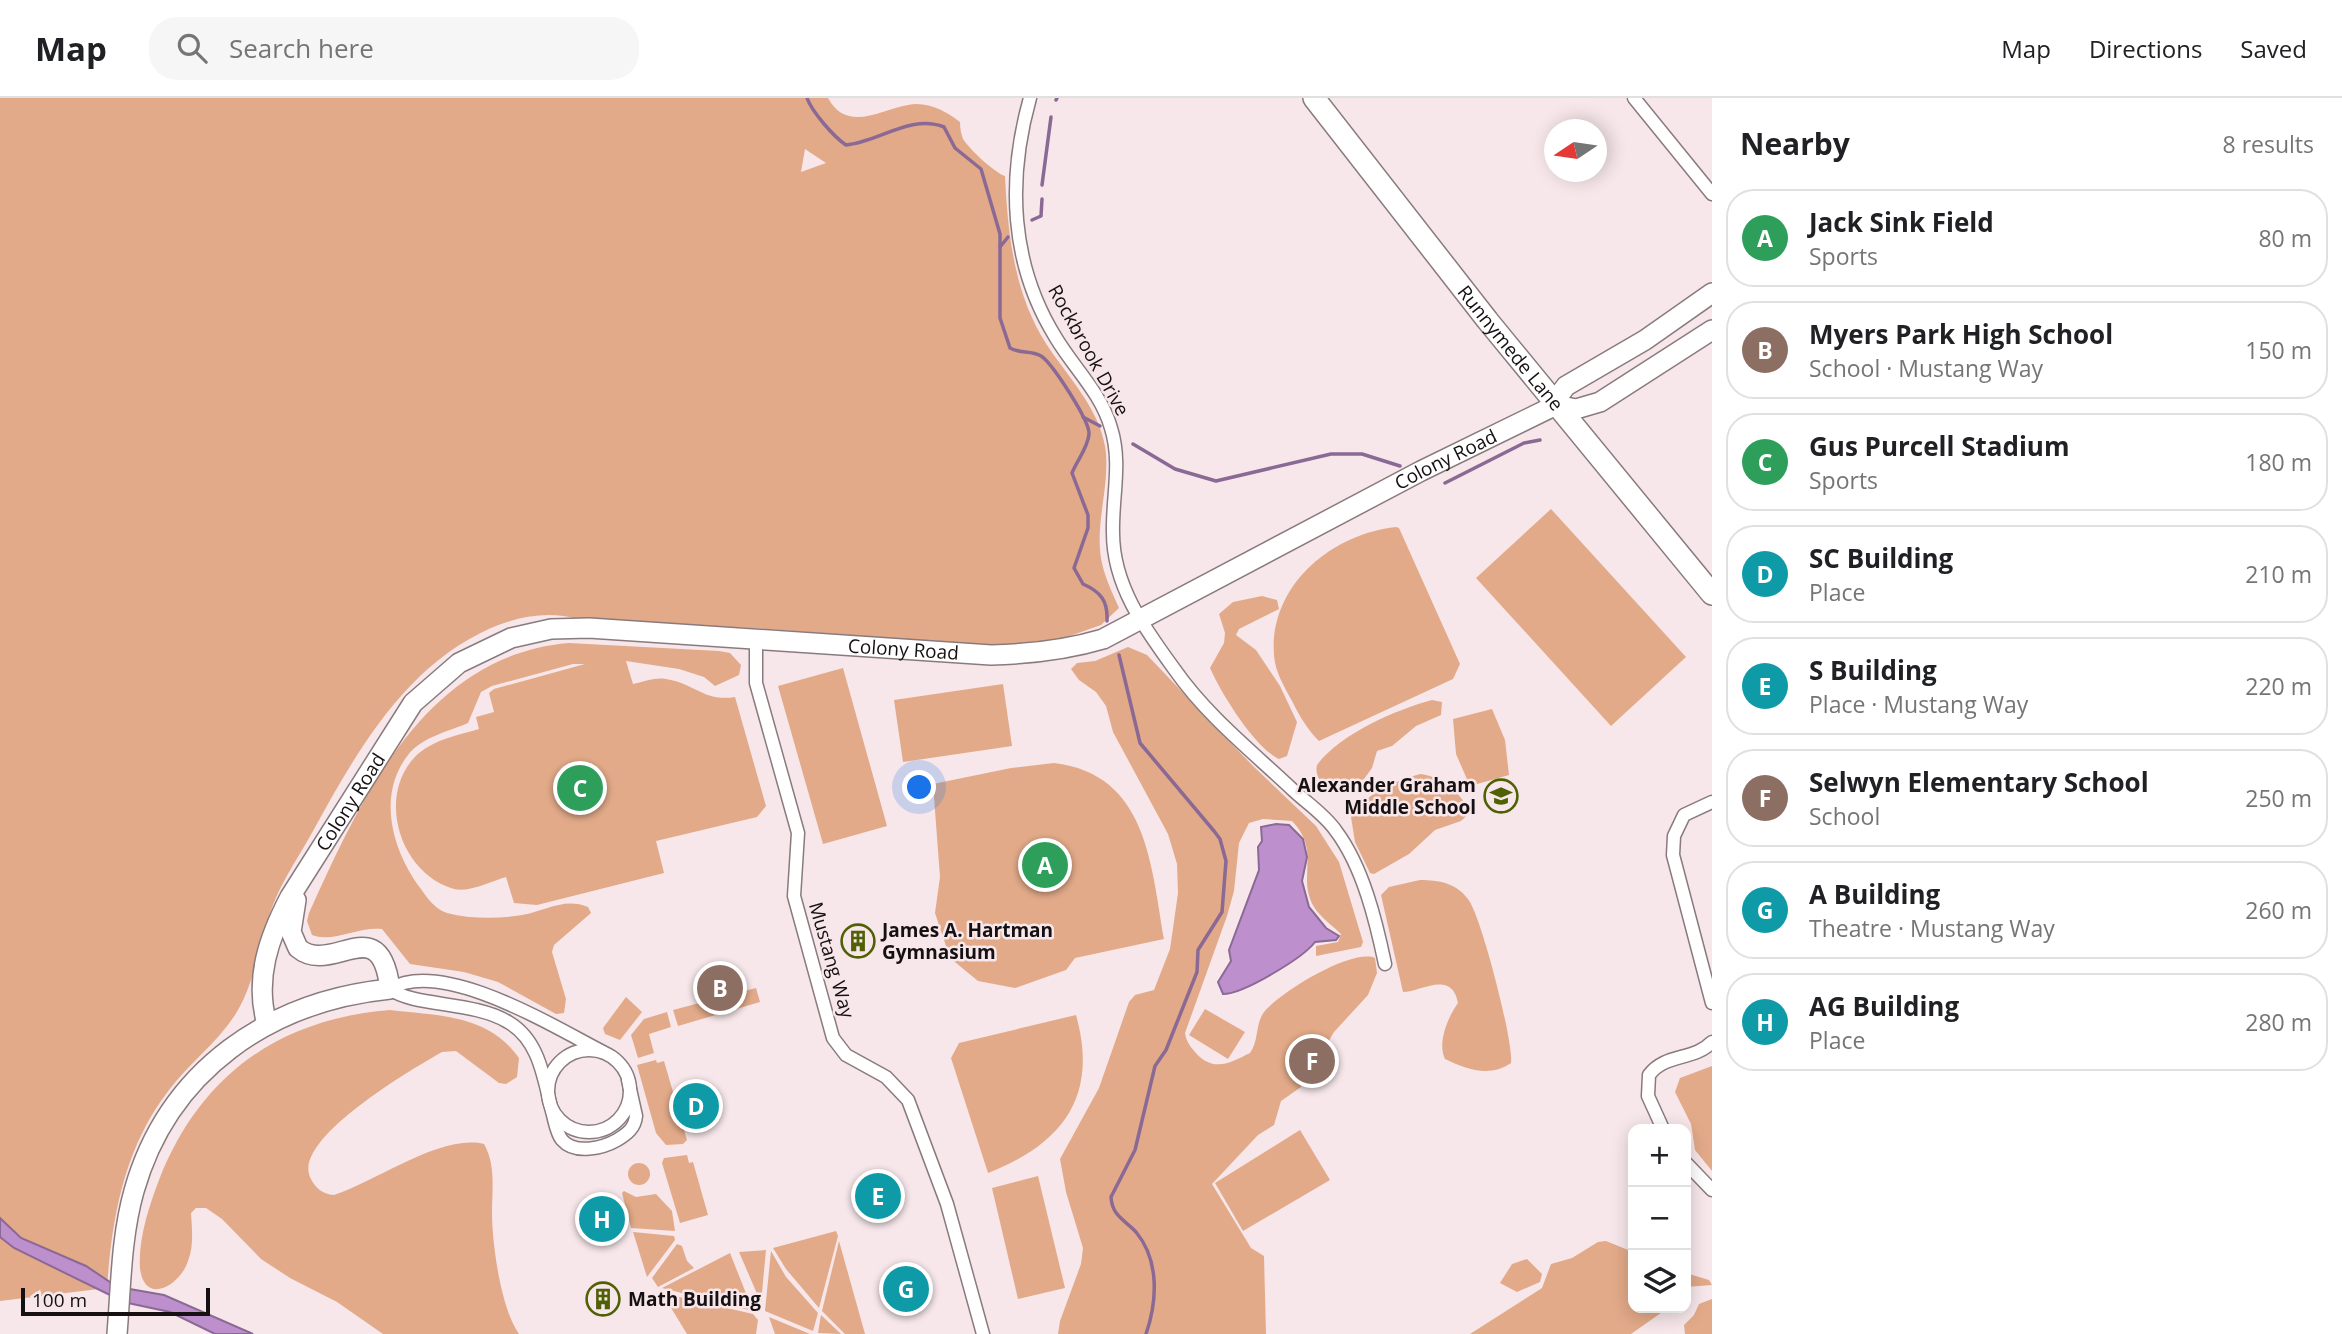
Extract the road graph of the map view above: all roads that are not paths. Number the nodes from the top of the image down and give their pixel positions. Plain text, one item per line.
1 (1030, 98) edge
2 (1314, 98) edge
3 (1634, 98) edge
4 (1712, 194) edge
5 (1712, 293) edge
6 (1712, 330) edge
7 (1556, 405) junction
8 (1712, 594) edge
9 (1140, 619) junction
10 (756, 638) junction
11 (1712, 802) edge
12 (307, 871) junction
13 (1385, 964) dead end
14 (390, 989) junction
15 (1711, 999) edge
16 (267, 1024) junction
17 (1712, 1042) edge
18 (603, 1052) junction
19 (550, 1102) junction
20 (1661, 1124) edge
21 (1691, 1168) edge
22 (1712, 1190) edge
23 (117, 1334) edge
24 (983, 1334) edge

1 - 9 street, Rockbrook Drive
2 - 7 main road, Runnymede Lane
3 - 4 street
5 - 7 street, Colony Road
6 - 7 street, Colony Road
7 - 8 main road, Runnymede Lane
7 - 9 street, Colony Road
9 - 10 street, Colony Road
9 - 13 street, Rockbrook Drive
10 - 12 street, Colony Road
10 - 24 street, Mustang Way
11 - 15 street
12 - 14 street, Colony Road
12 - 16 street, Colony Road
14 - 16 street
14 - 18 street
14 - 19 street
16 - 23 street
17 - 20 street
18 - 19 street
18 - 19 street
21 - 22 street

